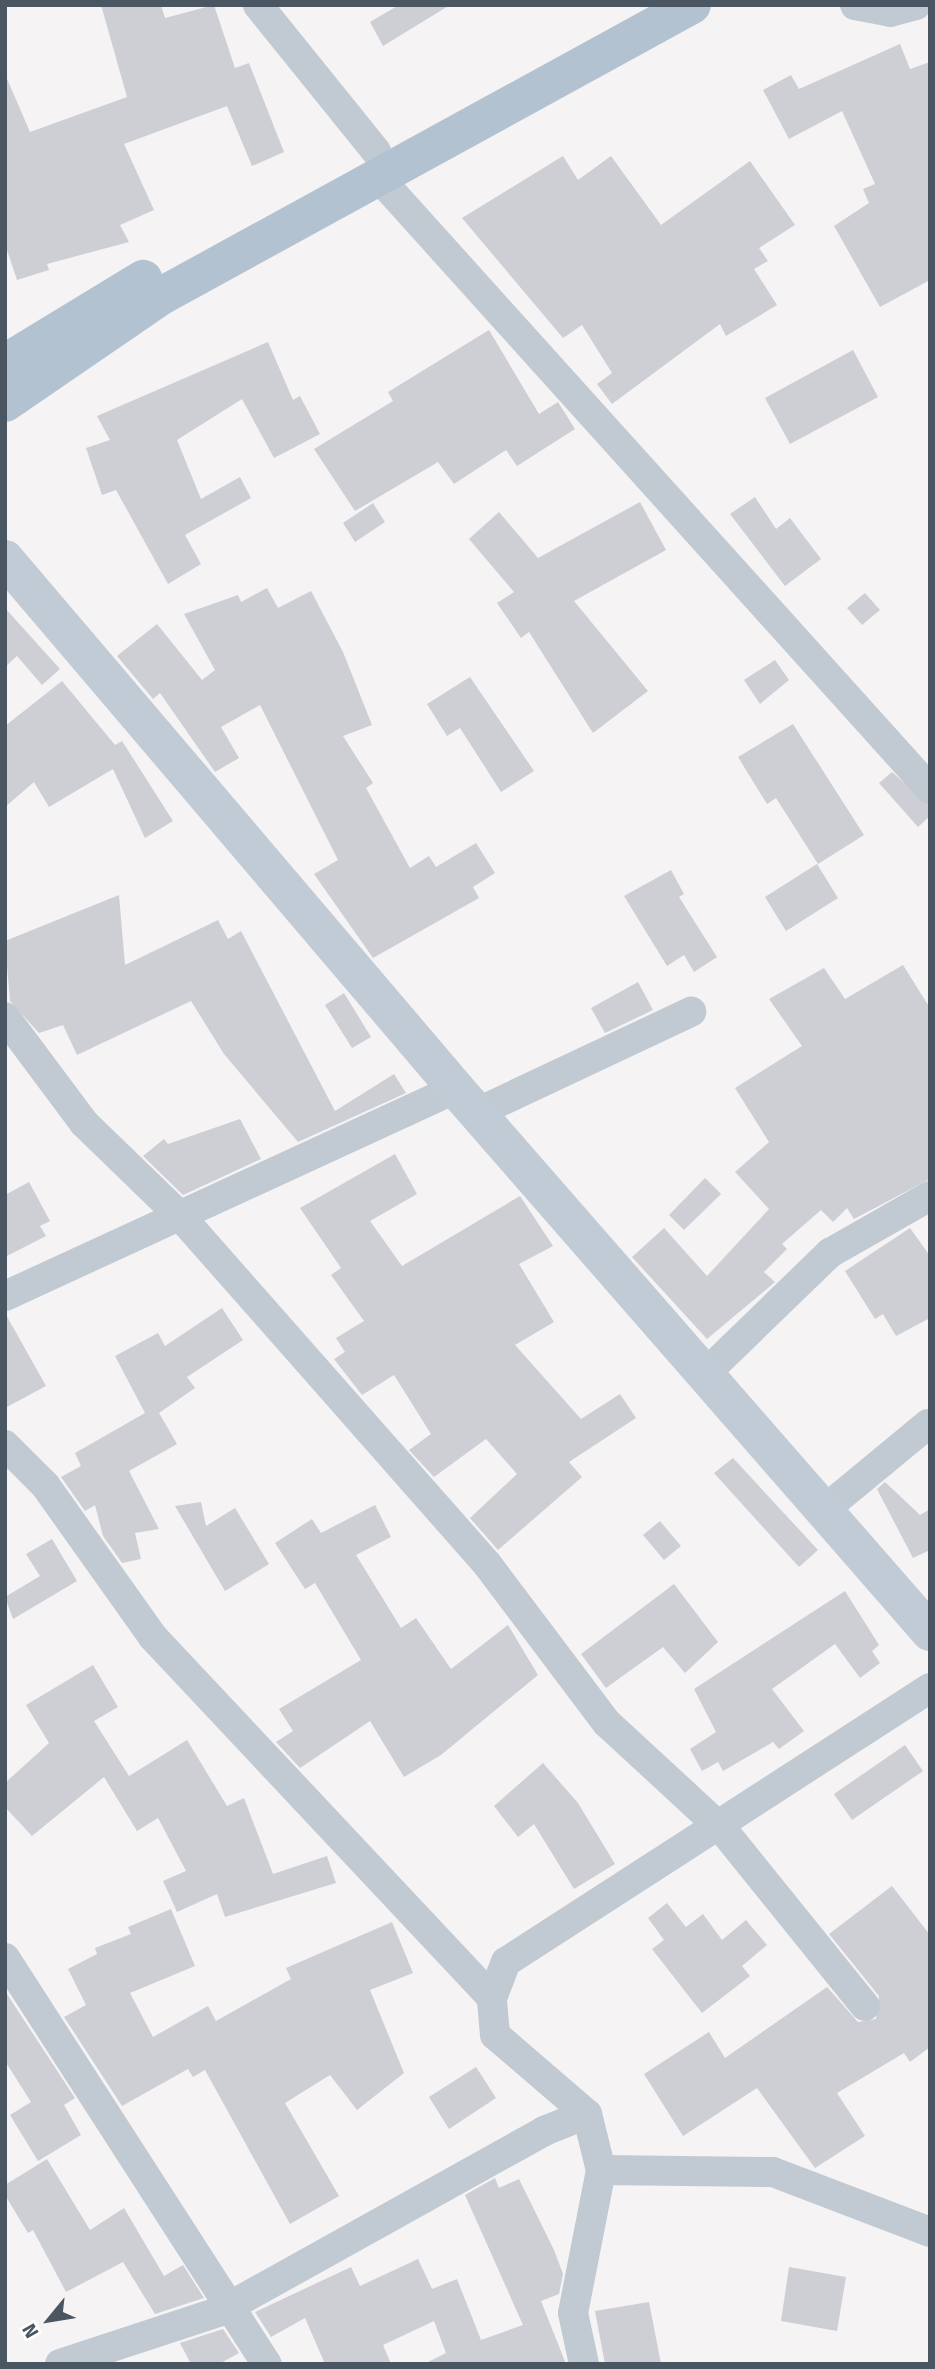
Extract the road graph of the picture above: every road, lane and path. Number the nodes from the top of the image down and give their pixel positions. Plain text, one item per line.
1 (258, 5) edge
2 (646, 5) edge
3 (692, 5) edge
4 (855, 5) edge
5 (916, 5) edge
6 (377, 164) junction
7 (5, 363) edge
8 (5, 403) edge
9 (5, 559) edge
10 (930, 789) edge
11 (691, 1012) dead end
12 (5, 1017) edge
13 (466, 1101) junction
14 (930, 1196) edge
15 (181, 1218) junction
16 (5, 1296) edge
17 (706, 1373) junction
18 (928, 1424) edge
19 (5, 1445) edge
20 (824, 1510) junction
21 (930, 1632) edge
22 (930, 1688) edge
23 (717, 1826) junction
24 (5, 1958) edge
25 (492, 1998) junction
26 (865, 2006) dead end
27 (587, 2114) junction
28 (601, 2170) junction
29 (930, 2232) edge
30 (231, 2301) junction
31 (60, 2364) edge
32 (267, 2364) edge
33 (584, 2364) edge

1 - 6 street
2 - 6 main road
3 - 6 main road
4 - 5 street
6 - 7 main road
6 - 8 main road
6 - 10 street
9 - 13 street
11 - 13 street
12 - 15 street
13 - 15 street
13 - 17 street
14 - 17 street
15 - 16 street
15 - 23 street
17 - 20 street
18 - 20 street
19 - 25 street
20 - 21 street
22 - 23 street
23 - 25 street
23 - 26 street
24 - 30 street
25 - 27 street
27 - 28 street
27 - 30 street
28 - 29 street
28 - 33 street
30 - 31 street
30 - 32 street

